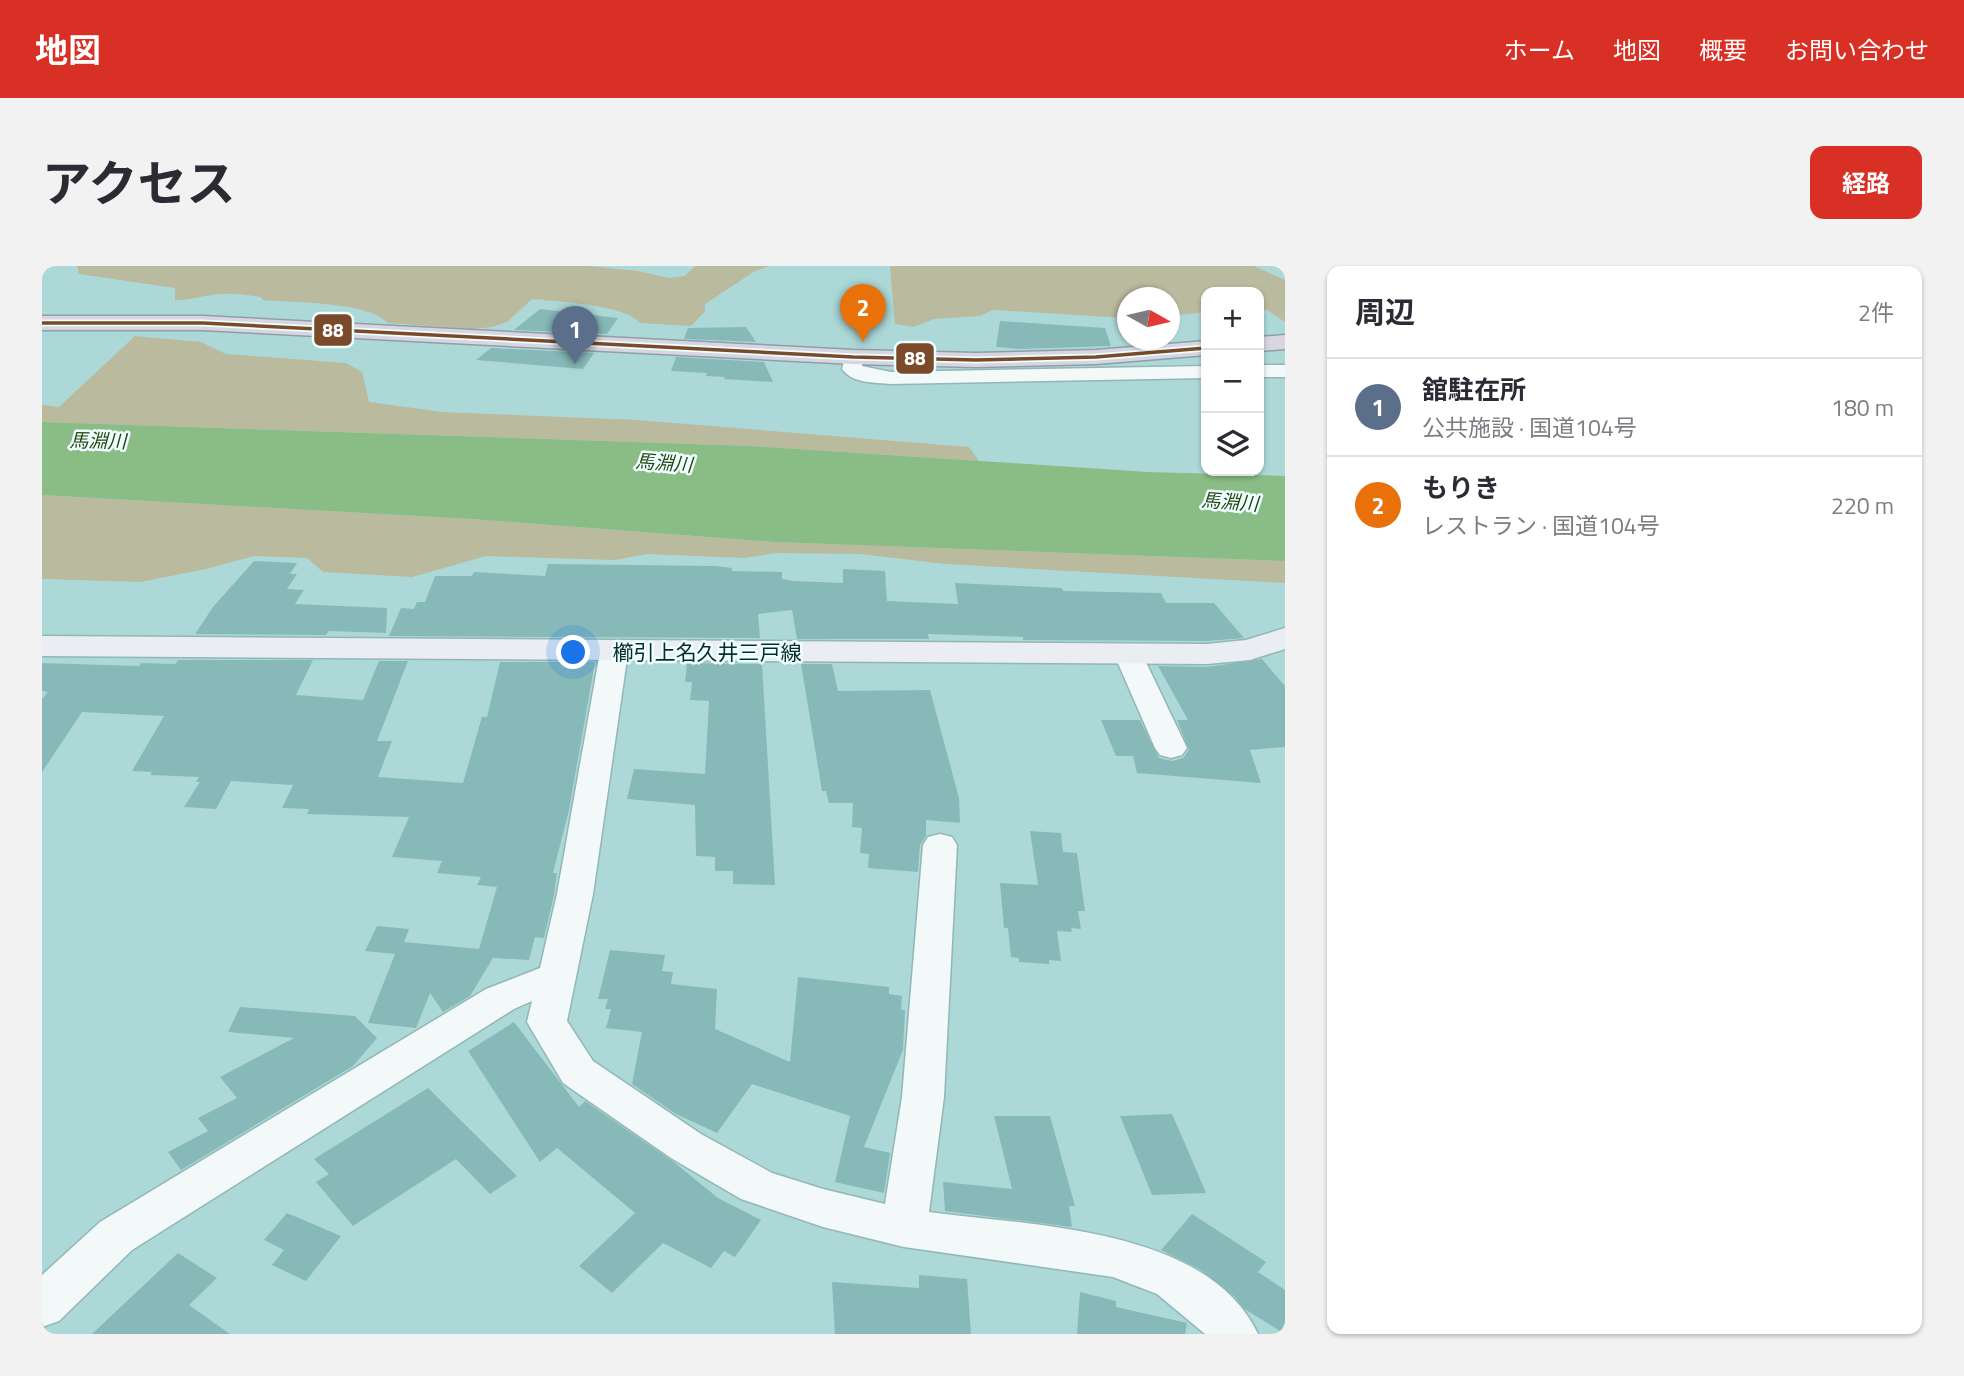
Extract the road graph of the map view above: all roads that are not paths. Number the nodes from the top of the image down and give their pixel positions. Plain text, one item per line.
1 (42, 323) edge
2 (1285, 342) edge
3 (1264, 344) edge
4 (1201, 348) edge
5 (853, 357) junction
6 (1285, 370) edge
7 (1264, 371) edge
8 (1201, 372) edge
9 (1285, 638) edge
10 (42, 646) edge
11 (614, 652) junction
12 (1128, 654) junction
13 (1171, 748) dead end
14 (940, 845) dead end
15 (556, 976) junction
16 (904, 1228) junction
17 (42, 1306) edge
18 (1233, 1334) edge

1 - 5 highway
2 - 3 highway
4 - 5 highway
5 - 8 street
6 - 7 street
9 - 12 main road, 櫛引上名久井三戸線
10 - 11 main road, 櫛引上名久井三戸線
11 - 12 main road, 櫛引上名久井三戸線
11 - 15 street
12 - 13 street
14 - 16 street
15 - 16 street
15 - 17 street
16 - 18 street

